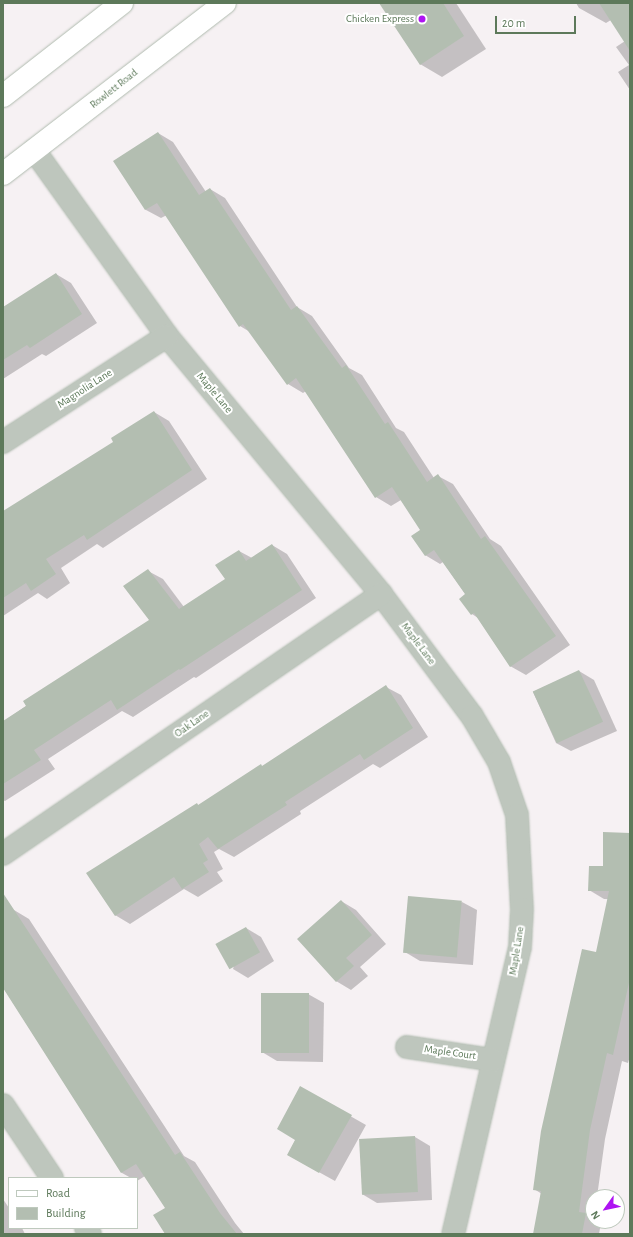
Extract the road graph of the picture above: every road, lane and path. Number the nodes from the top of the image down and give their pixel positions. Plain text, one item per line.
1 (122, 3) edge
2 (225, 3) edge
3 (3, 96) edge
4 (34, 150) junction
5 (3, 174) edge
6 (167, 336) junction
7 (3, 442) edge
8 (381, 594) junction
9 (3, 854) edge
10 (407, 1047) dead end
11 (493, 1060) junction
12 (3, 1106) edge
13 (51, 1177) edge
14 (453, 1234) edge

1 - 3 main road
2 - 4 main road, Rowlett Road
4 - 5 main road, Rowlett Road
4 - 6 street, Maple Lane
6 - 7 street, Magnolia Lane
6 - 8 street, Maple Lane
8 - 9 street, Oak Lane
8 - 11 street, Maple Lane
10 - 11 street, Maple Court
11 - 14 street, Maple Lane
12 - 13 street

